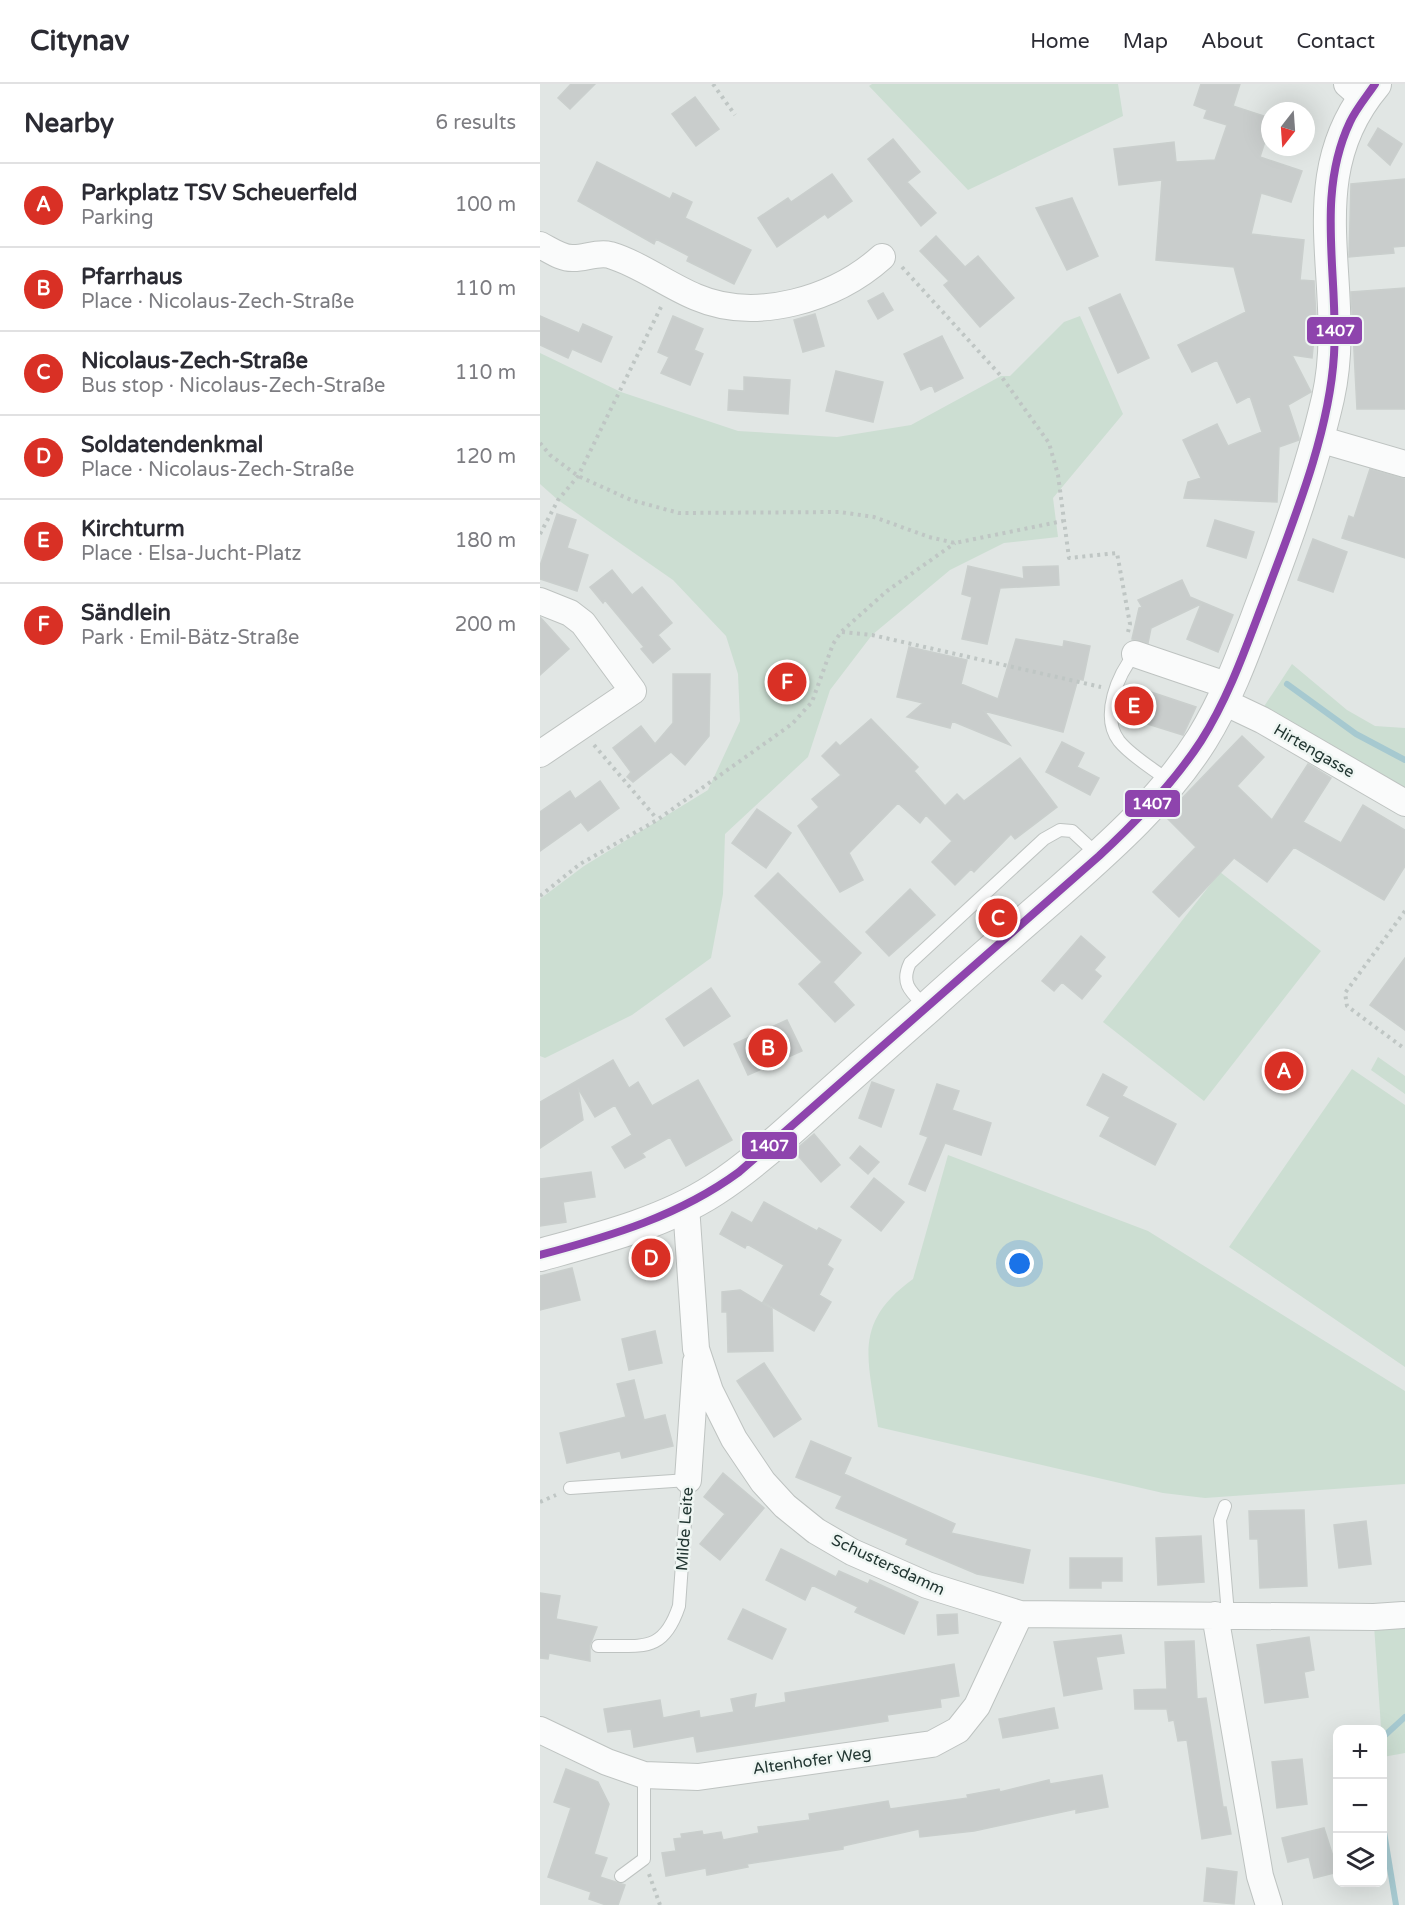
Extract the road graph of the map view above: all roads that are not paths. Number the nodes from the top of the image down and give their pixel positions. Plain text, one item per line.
1 (1362, 89) edge
2 (540, 245) edge
3 (882, 257) road end
4 (1319, 439) junction
5 (1405, 464) edge
6 (540, 601) edge
7 (1130, 648) joint
8 (1225, 694) junction
9 (540, 754) edge
10 (1171, 783) junction
11 (1405, 803) edge
12 (1099, 856) junction
13 (926, 1008) junction
14 (686, 1206) junction
15 (540, 1255) edge
16 (696, 1349) junction
17 (688, 1480) junction
18 (570, 1488) dead end
19 (1225, 1506) dead end
20 (1020, 1614) junction
21 (1222, 1614) junction
22 (1404, 1615) edge
23 (598, 1646) dead end
24 (540, 1730) edge
25 (644, 1775) junction
26 (621, 1876) dead end
27 (1269, 1905) edge

1 - 4 street
2 - 3 street
4 - 5 street
4 - 8 street
6 - 9 street
7 - 8 street, Hirtengasse
7 - 10 lane
8 - 10 street
8 - 11 street, Hirtengasse
10 - 12 street
12 - 13 street
12 - 13 lane
13 - 14 street
14 - 15 street
14 - 16 street, Schustersdamm
16 - 17 street, Milde Leite
16 - 20 street, Schustersdamm
17 - 18 lane
17 - 23 lane, Milde Leite
19 - 21 lane
20 - 21 street, Schustersdamm
20 - 25 street, Altenhofer Weg
21 - 22 street, Schustersdamm
21 - 27 street
24 - 25 street, Altenhofer Weg
25 - 26 lane

